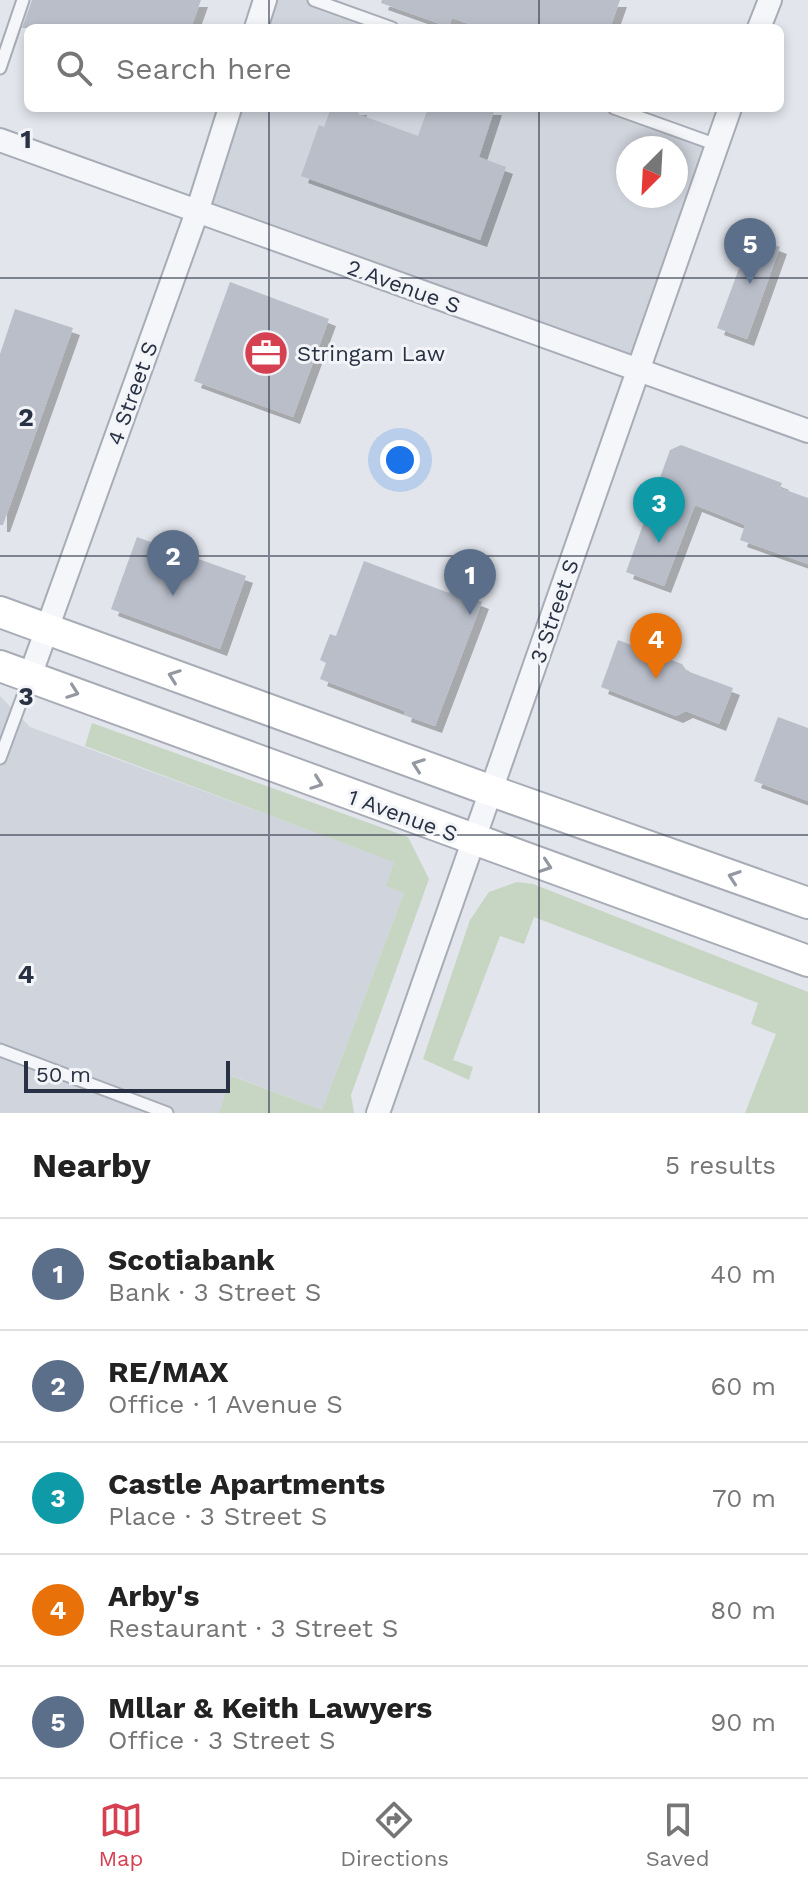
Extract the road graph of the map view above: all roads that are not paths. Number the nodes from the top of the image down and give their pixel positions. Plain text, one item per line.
1 (23, 0) edge
2 (265, 0) edge
3 (314, 0) edge
4 (770, 0) edge
5 (257, 24) edge
6 (381, 24) edge
7 (761, 24) edge
8 (0, 68) edge
9 (229, 112) edge
10 (625, 112) edge
11 (729, 112) edge
12 (0, 140) edge
13 (717, 145) junction
14 (197, 212) junction
15 (637, 370) junction
16 (808, 431) edge
17 (0, 612) edge
18 (47, 629) junction
19 (0, 666) edge
20 (30, 676) junction
21 (0, 758) edge
22 (492, 791) junction
23 (473, 840) junction
24 (808, 903) edge
25 (808, 961) edge
26 (0, 1050) edge
27 (167, 1113) edge
28 (378, 1113) edge

1 - 8 lane
2 - 5 street
3 - 6 lane
4 - 7 street
9 - 14 street, 4 Street S
10 - 13 lane
11 - 13 street, 3 Street S
12 - 14 street, 2 Avenue S
13 - 15 street, 3 Street S
14 - 15 street, 2 Avenue S
14 - 18 street, 4 Street S
15 - 16 street, 2 Avenue S
15 - 22 street, 3 Street S
17 - 18 street
18 - 20 street, 4 Street S
22 -> 18 street
19 - 20 street, 1 Avenue S
20 - 21 lane
20 -> 23 street, 1 Avenue S
22 - 23 street, 3 Street S
24 -> 22 street
23 -> 25 street, 1 Avenue S
23 - 28 street, 3 Street S
26 - 27 lane

